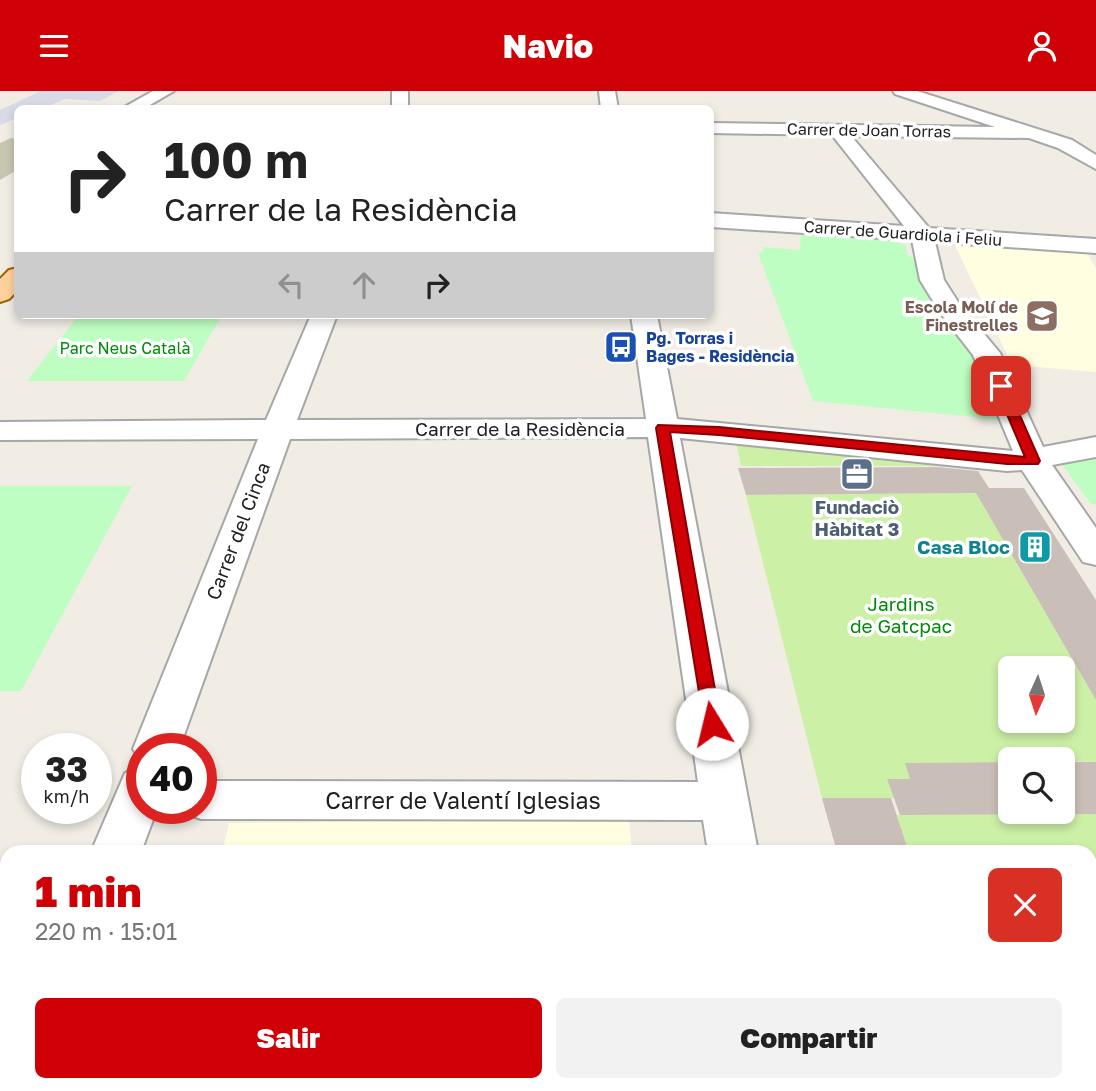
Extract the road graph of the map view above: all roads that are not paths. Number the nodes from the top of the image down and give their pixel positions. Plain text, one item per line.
1 (166, 91) edge
2 (901, 91) edge
3 (138, 105) edge
4 (714, 128) edge
5 (836, 129) junction
6 (1028, 133) junction
7 (1065, 144) junction
8 (1096, 148) edge
9 (1096, 163) edge
10 (714, 220) edge
11 (922, 234) junction
12 (1096, 246) edge
13 (14, 279) edge
14 (0, 293) edge
15 (322, 319) edge
16 (645, 319) edge
17 (663, 428) junction
18 (0, 431) edge
19 (277, 431) junction
20 (1096, 447) edge
21 (1033, 461) junction
22 (1096, 554) edge
23 (162, 733) edge
24 (217, 800) edge
25 (724, 801) junction
26 (128, 824) edge
27 (119, 845) edge
28 (732, 845) edge

1 - 3 street
2 - 6 street
4 - 5 street, Carrer de Joan Torras
5 - 6 street, Carrer de Joan Torras
5 - 11 street
6 - 7 street
7 - 8 street
7 - 9 street
10 - 11 street, Carrer de Guardiola i Feliu
11 - 12 street, Carrer de Guardiola i Feliu
11 - 21 street
13 - 14 main road
15 - 19 street, Carrer del Cinca
16 - 17 street
17 - 19 street, Carrer de la Residència
17 - 21 street, Carrer de la Residència
17 - 25 street
18 - 19 street, Carrer de la Residència
19 - 23 street, Carrer del Cinca
20 - 21 street, Carrer de la Residència
21 - 22 street
24 - 25 street, Carrer de Valentí Iglesias
25 - 28 street
26 - 27 street

